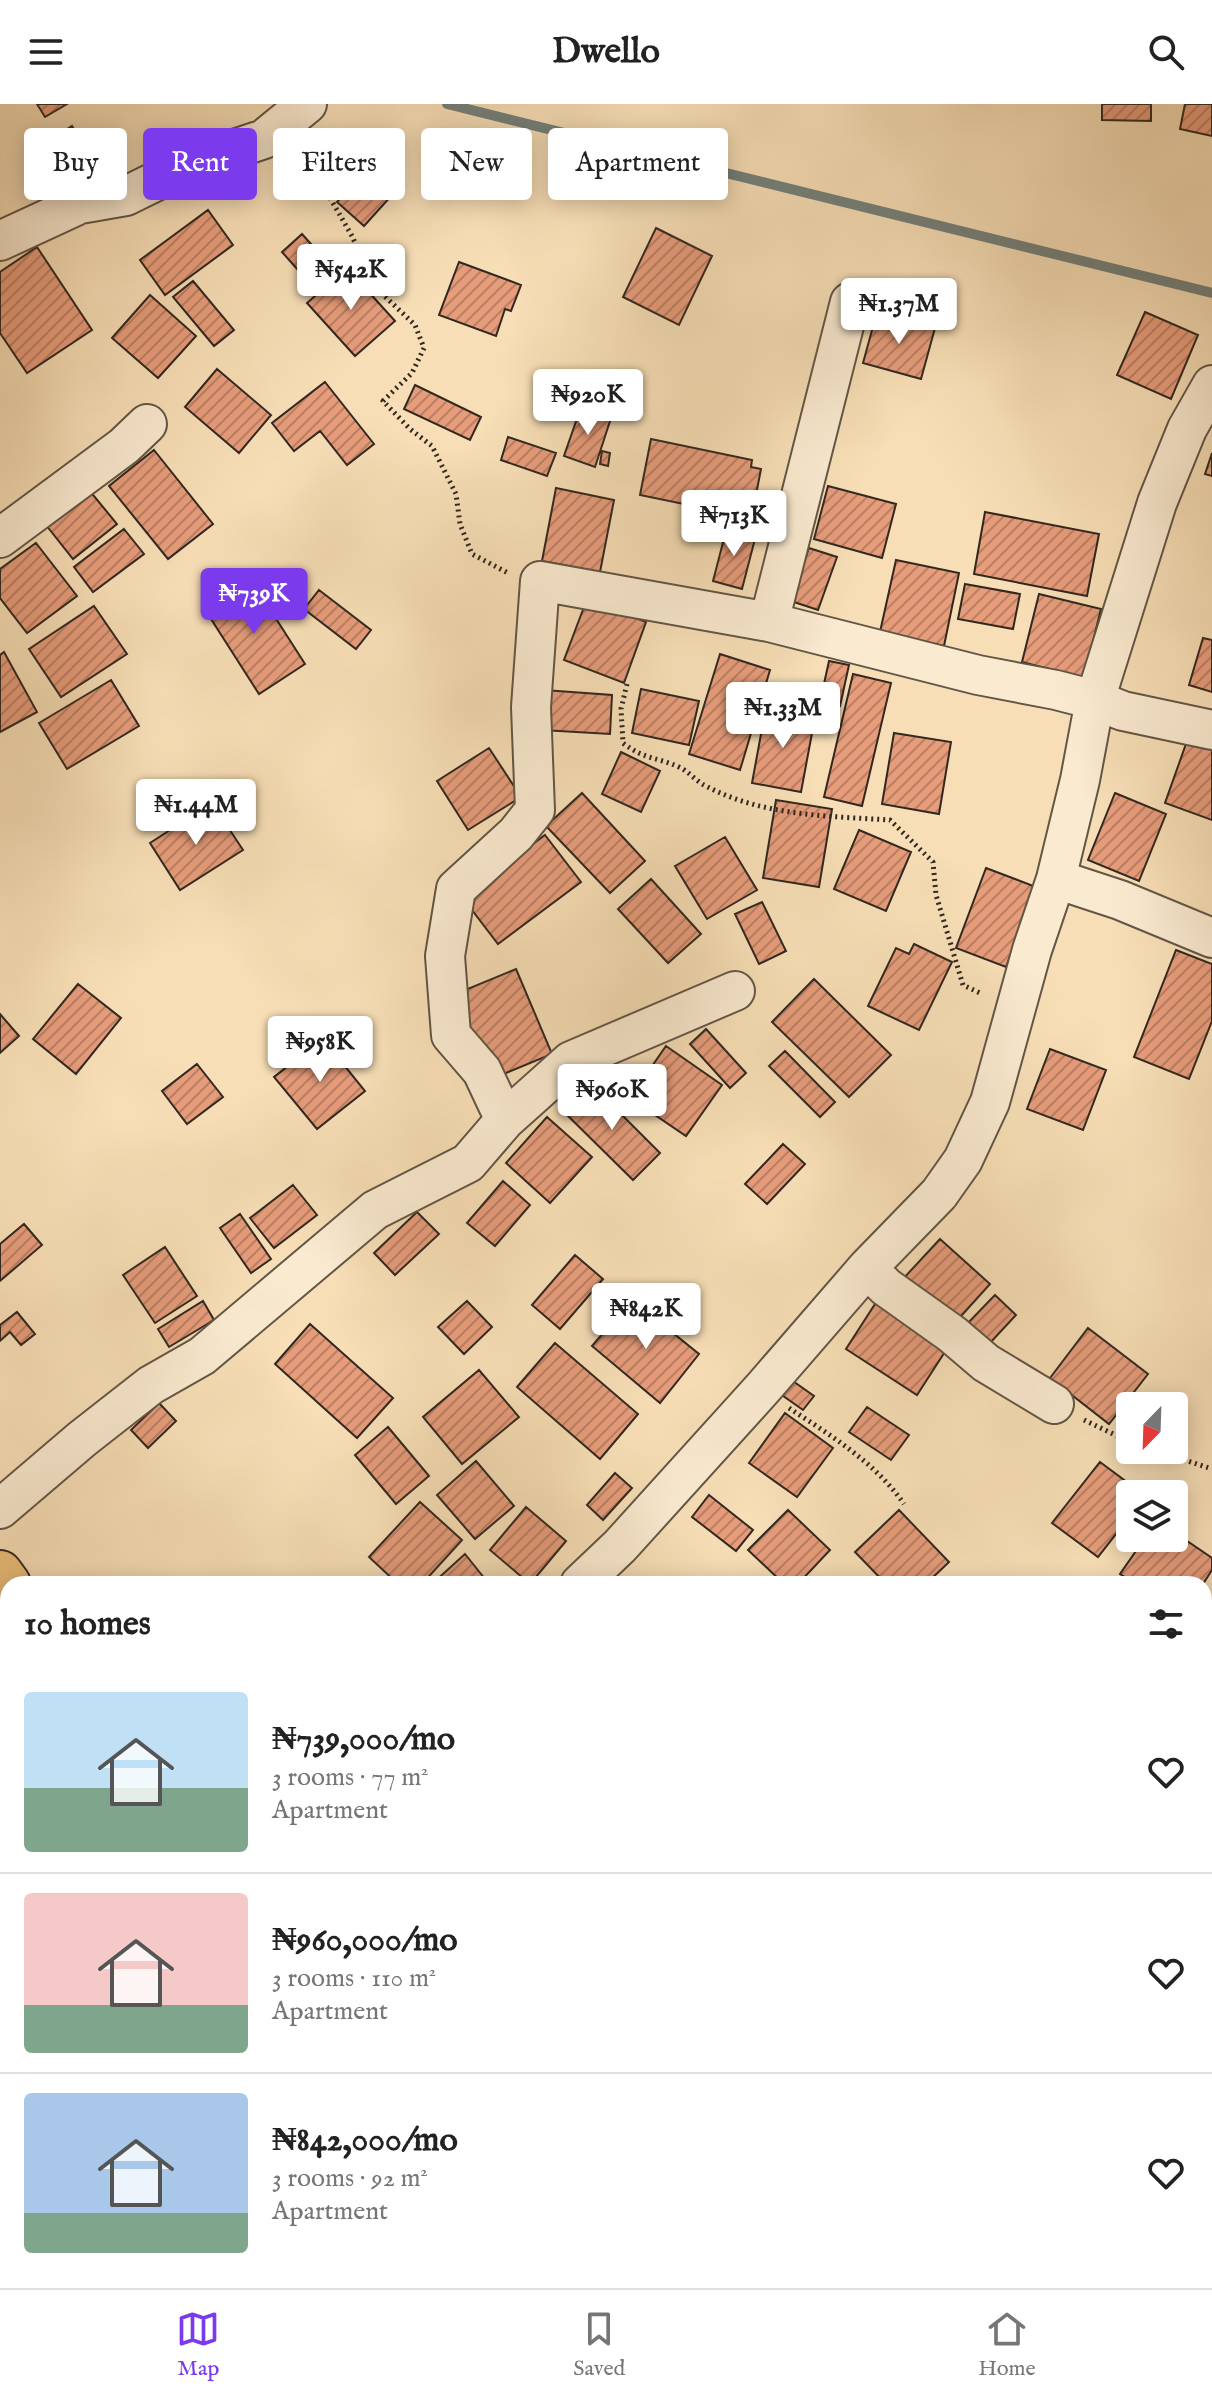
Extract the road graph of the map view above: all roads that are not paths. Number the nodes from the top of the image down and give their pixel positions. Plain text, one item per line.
1 (297, 113) edge
2 (0, 241) edge
3 (850, 302) dead end
4 (1212, 385) edge
5 (147, 424) dead end
6 (0, 538) edge
7 (769, 622) junction
8 (1095, 700) junction
9 (1212, 730) edge
10 (1056, 879) junction
11 (1212, 938) edge
12 (735, 991) dead end
13 (505, 1120) junction
14 (867, 1268) junction
15 (1054, 1404) road end
16 (0, 1509) edge
17 (588, 1576) edge

1 - 2 street
3 - 7 street
4 - 8 street
5 - 6 street
7 - 8 street
7 - 13 street
8 - 9 street
8 - 10 street
10 - 11 street
10 - 14 street
12 - 13 street
13 - 16 street
14 - 15 street
14 - 17 street

